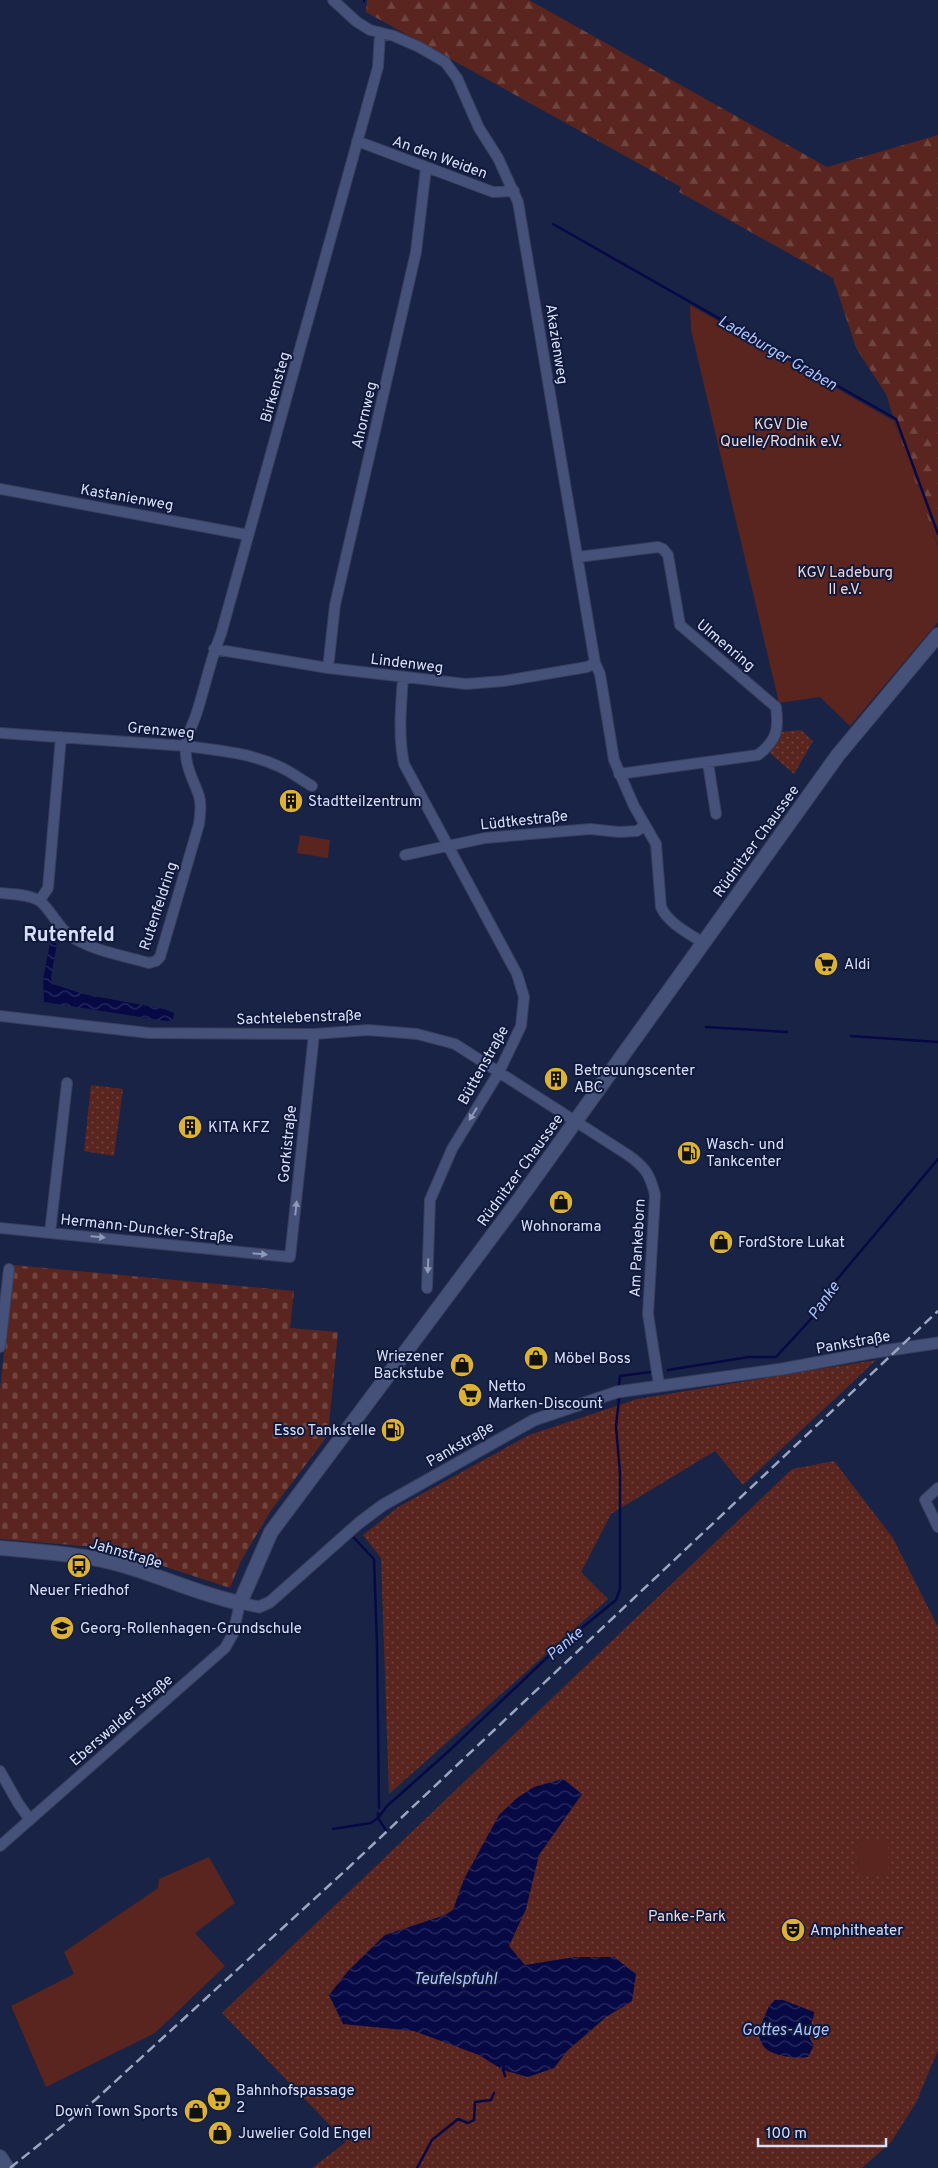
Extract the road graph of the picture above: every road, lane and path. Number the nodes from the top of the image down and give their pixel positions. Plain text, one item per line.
1 (333, 0) edge
2 (380, 32) junction
3 (357, 141) junction
4 (426, 168) junction
5 (514, 191) junction
6 (0, 490) edge
7 (248, 535) junction
8 (578, 557) junction
9 (934, 639) edge
10 (214, 649) junction
11 (595, 663) junction
12 (328, 668) junction
13 (403, 677) junction
14 (0, 733) edge
15 (61, 737) junction
16 (186, 746) junction
17 (708, 763) junction
18 (619, 774) junction
19 (312, 786) dead end
20 (716, 814) dead end
21 (644, 825) junction
22 (449, 846) junction
23 (405, 855) dead end
24 (0, 893) edge
25 (40, 900) junction
26 (702, 942) junction
27 (0, 1016) edge
28 (314, 1034) junction
29 (499, 1072) junction
30 (67, 1083) dead end
31 (576, 1122) junction
32 (0, 1228) edge
33 (50, 1233) junction
34 (290, 1257) joint
35 (9, 1269) dead end
36 (427, 1288) dead end
37 (938, 1343) edge
38 (0, 1348) edge
39 (659, 1385) junction
40 (938, 1488) edge
41 (938, 1528) edge
42 (0, 1548) edge
43 (240, 1604) junction
44 (0, 1771) edge
45 (30, 1820) junction
46 (0, 1846) edge
47 (0, 2157) edge
48 (7, 2168) edge

1 - 2 street, Akazienweg
2 - 3 street, Birkensteg
2 - 5 street, Akazienweg
3 - 4 street, An den Weiden
3 - 7 street, Birkensteg
4 - 5 street, An den Weiden
4 - 12 street, Ahornweg
5 - 8 street, Akazienweg
6 - 7 street, Kastanienweg
7 - 10 street, Birkensteg
8 - 11 street, Akazienweg
8 - 17 street, Ulmenring
9 - 26 main road, Rüdnitzer Chaussee
10 - 12 street, Lindenweg
10 - 16 street, Birkensteg
11 - 13 street, Lindenweg
11 - 18 street, Akazienweg
12 - 13 street, Lindenweg
13 - 22 street, Büttenstraße
14 - 15 street, Grenzweg
15 - 16 street, Grenzweg
15 - 25 street
16 - 19 street, Grenzweg
16 - 25 street, Rutenfeldring
17 - 18 street, Ulmenring
17 - 20 street
18 - 21 street, Akazienweg
21 - 22 street, Lüdtkestraße
21 - 26 street, Akazienweg
22 - 23 street, Lüdtkestraße
22 - 29 street, Büttenstraße
24 - 25 street
26 - 31 main road, Rüdnitzer Chaussee
27 - 28 street, Sachtelebenstraße
28 - 29 street, Sachtelebenstraße
34 -> 28 street, Gorkistraße
29 - 31 street, Sachtelebenstraße
29 -> 36 street, Büttenstraße
30 - 33 street
31 - 39 street, Am Pankeborn
31 - 43 main road, Rüdnitzer Chaussee
32 - 33 street, Hermann-Duncker-Straße
33 -> 34 street, Hermann-Duncker-Straße
35 - 38 street
37 - 39 street, Pankstraße
39 - 43 street, Pankstraße
40 - 41 street
42 - 43 main road, Jahnstraße
43 - 45 street, Eberswalder Straße
44 - 45 street
45 - 46 street, Eberswalder Straße
47 - 48 main road

